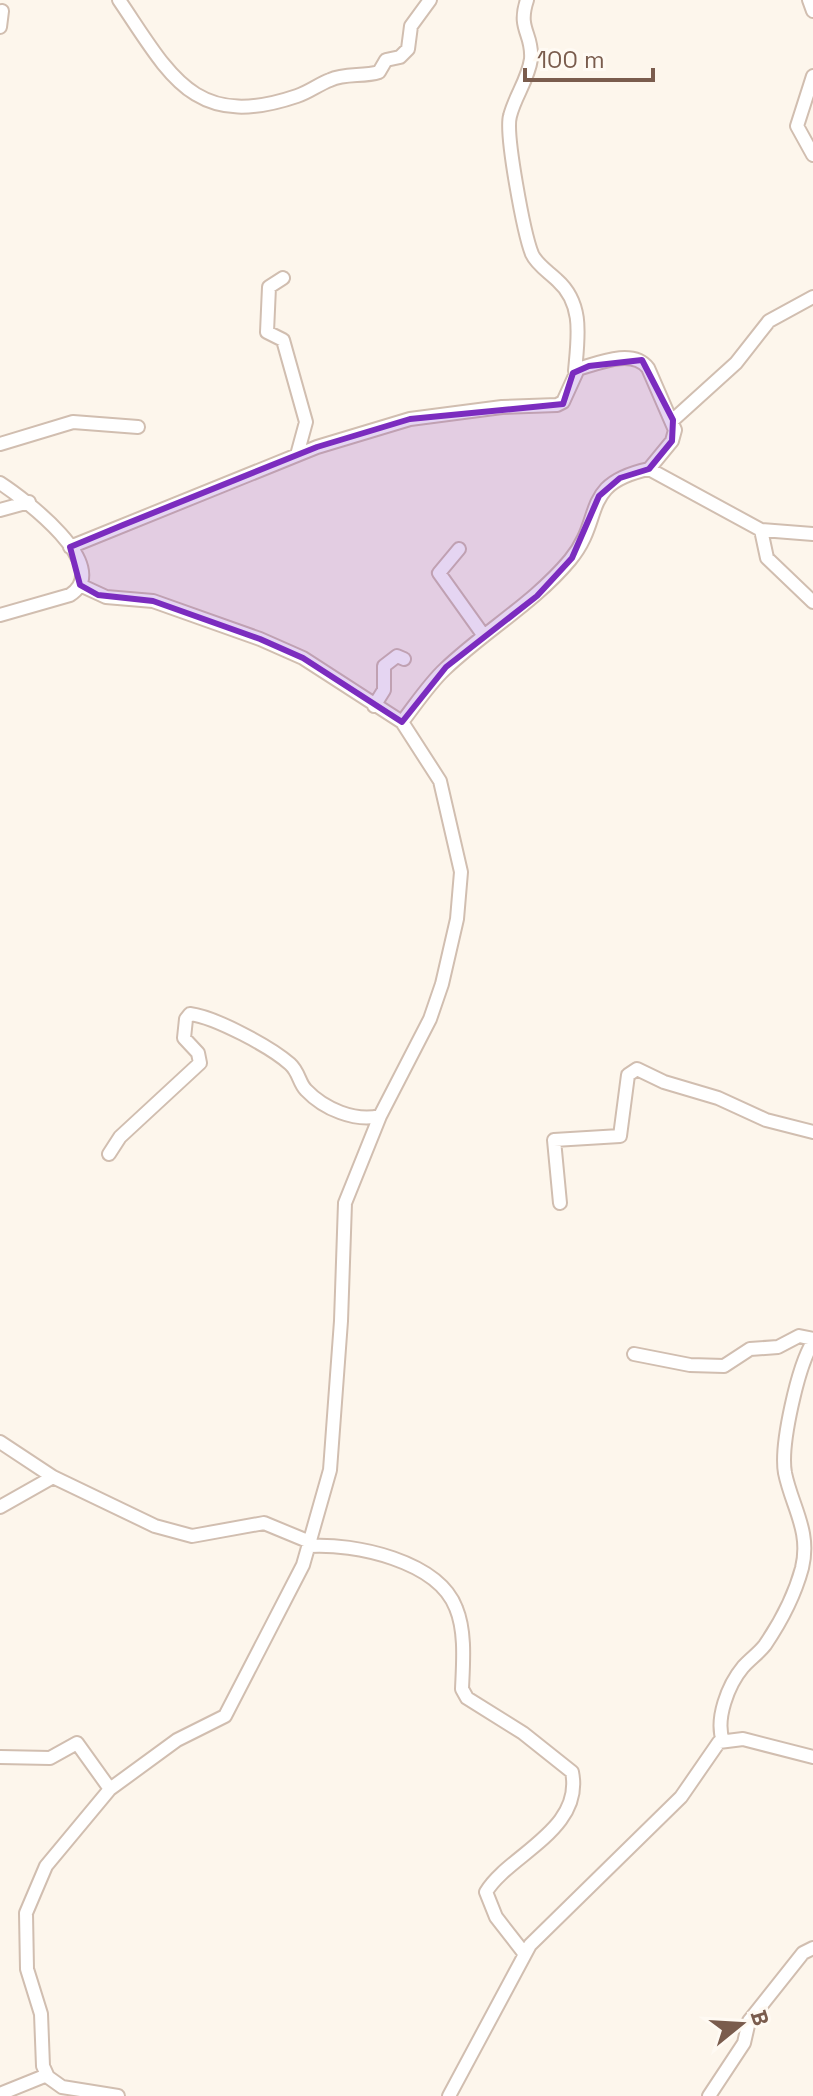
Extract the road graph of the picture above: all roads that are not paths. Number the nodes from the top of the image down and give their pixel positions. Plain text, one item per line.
1 (119, 0) edge
2 (430, 0) edge
3 (527, 0) edge
4 (809, 0) edge
5 (2, 11) dead end
6 (813, 11) edge
7 (0, 27) edge
8 (813, 76) edge
9 (813, 155) edge
10 (283, 278) dead end
11 (813, 297) edge
12 (575, 371) junction
13 (673, 420) junction
14 (138, 427) dead end
15 (0, 444) edge
16 (297, 455) junction
17 (649, 469) junction
18 (0, 483) edge
19 (29, 502) junction
20 (0, 510) edge
21 (761, 530) junction
22 (813, 534) edge
23 (70, 547) junction
24 (459, 549) dead end
25 (80, 585) junction
26 (813, 602) edge
27 (0, 615) edge
28 (484, 636) junction
29 (404, 659) dead end
30 (374, 706) junction
31 (402, 722) junction
32 (380, 1116) junction
33 (813, 1132) edge
34 (109, 1154) dead end
35 (560, 1203) dead end
36 (813, 1341) edge
37 (634, 1354) dead end
38 (0, 1442) edge
39 (53, 1477) junction
40 (0, 1507) edge
41 (310, 1544) junction
42 (723, 1741) junction
43 (0, 1757) edge
44 (813, 1757) edge
45 (110, 1789) junction
46 (813, 1948) edge
47 (524, 1953) junction
48 (47, 2075) junction
49 (0, 2094) edge
50 (118, 2096) edge
51 (449, 2096) edge
52 (709, 2096) edge

1 - 2 street
3 - 12 street
4 - 6 street
5 - 7 street
8 - 9 street
10 - 16 street
11 - 13 street
12 - 13 street
12 - 16 street
13 - 17 street
14 - 15 street
16 - 23 street
17 - 21 street
17 - 28 street
18 - 19 street
19 - 20 street
19 - 23 street
21 - 22 street
21 - 26 street
23 - 25 street
24 - 28 street
25 - 27 street
25 - 30 street
28 - 31 street
29 - 30 street
30 - 31 street
31 - 32 street
32 - 34 street
32 - 41 street
33 - 35 street
36 - 37 street
36 - 42 street
38 - 39 street
39 - 40 street
39 - 41 street
41 - 45 street
41 - 47 street
42 - 44 street
42 - 47 street
43 - 45 street
45 - 48 street
46 - 52 street
47 - 51 street
48 - 49 street
48 - 50 street

